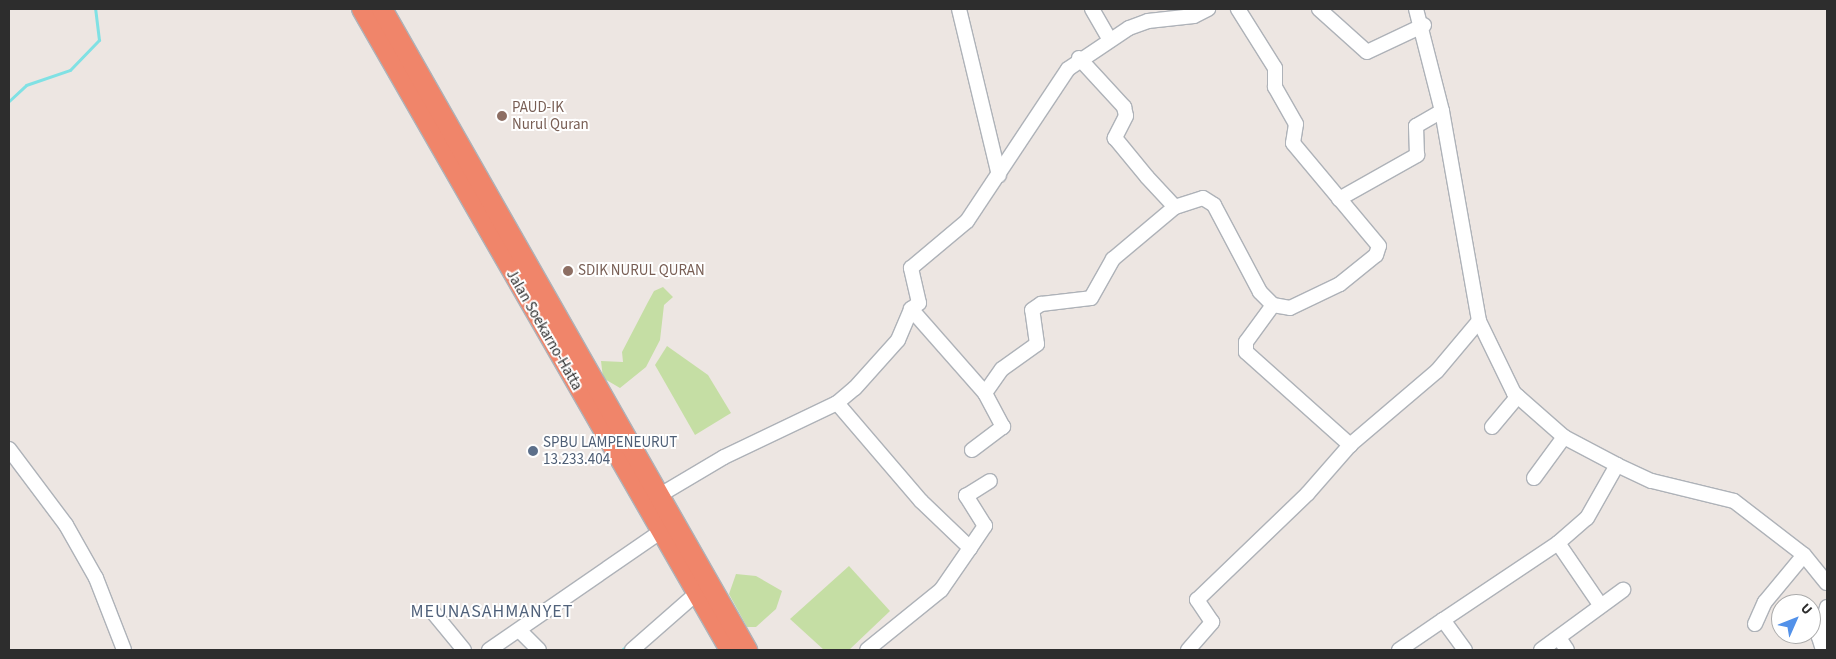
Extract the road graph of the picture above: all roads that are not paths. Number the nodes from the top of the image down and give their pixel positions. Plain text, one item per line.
1 (362, 9) edge
2 (382, 9) edge
3 (959, 9) edge
4 (1092, 9) edge
5 (1208, 9) edge
6 (1238, 9) edge
7 (1319, 9) edge
8 (1416, 9) edge
9 (1424, 25) junction
10 (1109, 39) junction
11 (1079, 58) junction
12 (1442, 111) junction
13 (999, 175) junction
14 (1339, 198) junction
15 (1175, 207) junction
16 (509, 252) junction
17 (1273, 305) junction
18 (911, 309) junction
19 (1479, 321) junction
20 (985, 393) junction
21 (1518, 396) junction
22 (837, 403) junction
23 (1492, 427) dead end
24 (1564, 437) junction
25 (1350, 445) junction
26 (9, 449) edge
27 (972, 450) dead end
28 (1618, 464) junction
29 (1534, 478) dead end
30 (990, 481) dead end
31 (660, 495) junction
32 (663, 530) junction
33 (1558, 543) junction
34 (970, 548) junction
35 (1804, 555) junction
36 (695, 572) junction
37 (1827, 582) edge
38 (1623, 590) dead end
39 (698, 592) junction
40 (1601, 606) junction
41 (1827, 607) edge
42 (432, 611) dead end
43 (1443, 620) junction
44 (1755, 624) dead end
45 (519, 630) junction
46 (1559, 638) junction
47 (124, 650) edge
48 (464, 650) edge
49 (489, 650) edge
50 (539, 650) edge
51 (632, 650) edge
52 (730, 650) edge
53 (747, 650) edge
54 (866, 650) edge
55 (1188, 650) edge
56 (1399, 650) edge
57 (1465, 650) edge
58 (1541, 650) edge
59 (1567, 650) edge
60 (1823, 650) edge

1 - 16 highway, Jalan Soekarno-Hatta
2 - 16 highway, Jalan Soekarno-Hatta
3 - 13 street
4 - 10 street
5 - 10 street
6 - 14 street
7 - 9 street
8 - 9 street
9 - 12 street
10 - 11 street
11 - 13 street
11 - 15 street
12 - 14 street
12 - 19 street
13 - 18 street
14 - 17 street
15 - 17 street
15 - 20 street
16 - 31 highway, Jalan Soekarno-Hatta
16 - 32 highway, Jalan Soekarno-Hatta
17 - 25 street
18 - 20 street
18 - 22 street
19 - 21 street
19 - 25 street
20 - 27 street
21 - 23 street
21 - 24 street
22 - 31 street
22 - 34 street
24 - 28 street
24 - 29 street
25 - 55 street
26 - 47 street
28 - 33 street
28 - 35 street
30 - 34 street
31 - 36 highway, Jalan Soekarno-Hatta
32 - 36 highway, Jalan Soekarno-Hatta
32 - 45 street
33 - 40 street
33 - 43 street
34 - 54 street
35 - 37 street
35 - 44 street
36 - 39 highway, Jalan Soekarno-Hatta
36 - 53 highway, Jalan Soekarno-Hatta
38 - 40 street
39 - 51 street
39 - 52 highway, Jalan Soekarno-Hatta
40 - 46 street
41 - 60 street
42 - 48 street
43 - 56 street
43 - 57 street
45 - 49 street
45 - 50 street
46 - 58 street
46 - 59 street

